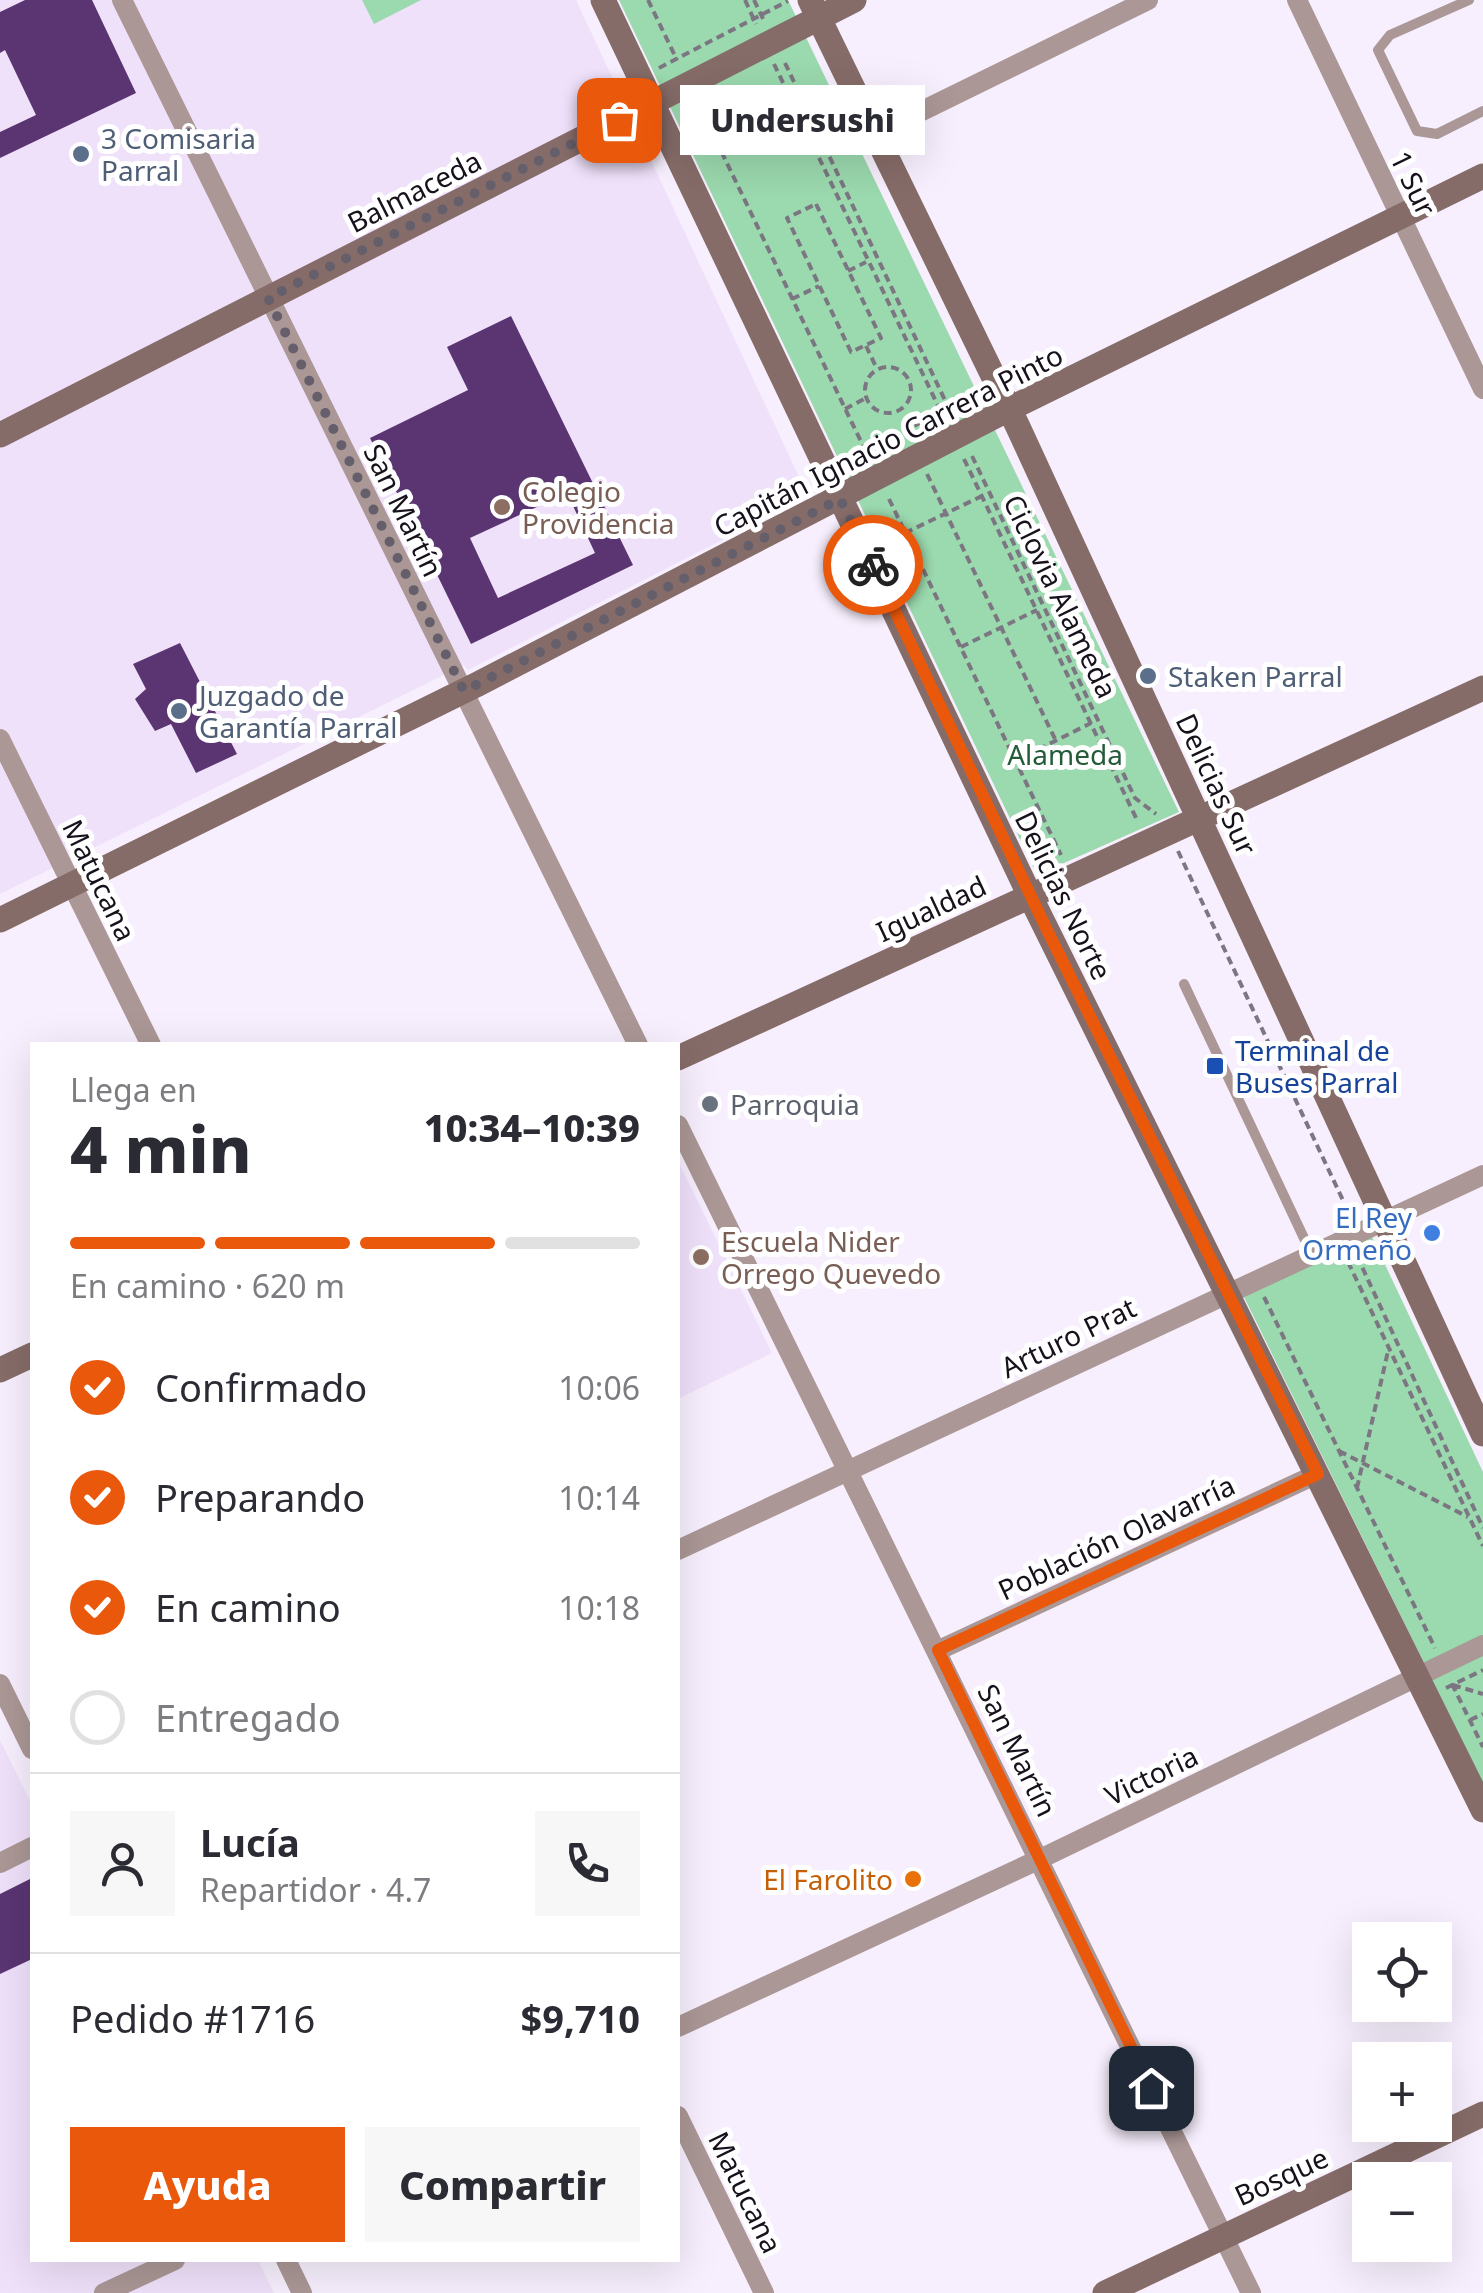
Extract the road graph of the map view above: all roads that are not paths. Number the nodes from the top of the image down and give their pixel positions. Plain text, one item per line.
1 (122, 0) edge
2 (604, 0) edge
3 (854, 0) edge
4 (1148, 0) edge
5 (1297, 0) edge
6 (1469, 0) edge
7 (819, 19) edge
8 (654, 102) junction
9 (1483, 112) edge
10 (875, 134) junction
11 (1483, 176) edge
12 (1401, 218) junction
13 (268, 298) junction
14 (1483, 389) edge
15 (1004, 399) junction
16 (0, 435) edge
17 (840, 499) junction
18 (1483, 688) edge
19 (464, 691) junction
20 (0, 739) edge
21 (1175, 822) junction
22 (71, 884) junction
23 (1025, 885) junction
24 (0, 920) edge
25 (1184, 984) dead end
26 (150, 1042) edge
27 (637, 1042) edge
28 (680, 1057) edge
29 (680, 1129) edge
30 (1483, 1174) edge
31 (1368, 1227) junction
32 (1311, 1253) junction
33 (1225, 1292) junction
34 (30, 1356) edge
35 (0, 1370) edge
36 (1483, 1434) edge
37 (849, 1473) junction
38 (1318, 1474) junction
39 (680, 1549) edge
40 (1483, 1645) edge
41 (938, 1650) junction
42 (0, 1684) edge
43 (1423, 1687) junction
44 (30, 1745) edge
45 (1483, 1810) edge
46 (30, 1849) edge
47 (1040, 1859) junction
48 (0, 1863) edge
49 (680, 2026) edge
50 (1483, 2114) edge
51 (680, 2120) edge
52 (1223, 2237) junction
53 (171, 2262) edge
54 (287, 2262) edge
55 (104, 2293) edge
56 (302, 2293) edge
57 (764, 2293) edge
58 (1105, 2293) edge
59 (1251, 2293) edge

1 - 13 street, San Martín
2 - 8 street, Delicias Norte
3 - 7 street, Balmaceda
4 - 10 street
5 - 12 street, 1 Sur
6 - 9 lane
7 - 8 street, Balmaceda
7 - 10 street, Delicias Sur
8 - 13 street, Balmaceda
8 - 17 street, Delicias Norte
10 - 15 street, Delicias Sur
11 - 12 street, Capitán Ignacio Carrera Pinto
12 - 14 street, 1 Sur
12 - 15 street, Capitán Ignacio Carrera Pinto
13 - 16 street, Balmaceda
13 - 19 street, San Martín
15 - 17 street, Capitán Ignacio Carrera Pinto
15 - 21 street, Delicias Sur
17 - 19 street, Capitán Ignacio Carrera Pinto
17 - 23 street, Delicias Norte
18 - 21 street, Igualdad
19 - 22 street, Capitán Ignacio Carrera Pinto
19 - 27 street, San Martín
20 - 22 street, Matucana
21 - 23 street, Igualdad
21 - 31 street, Delicias Sur
22 - 24 street, Capitán Ignacio Carrera Pinto
22 - 26 street, Matucana
23 - 28 street, Igualdad
23 - 33 street, Delicias Norte
25 - 32 lane
29 - 37 street, San Martín
30 - 31 street, Arturo Prat
31 - 32 street, Arturo Prat
31 - 36 street, Delicias Sur
32 - 33 street, Arturo Prat
33 - 37 street, Arturo Prat
33 - 38 street, Delicias Norte
34 - 35 street
37 - 39 street, Arturo Prat
37 - 41 street, San Martín
38 - 41 street, Población Olavarría
38 - 43 street, Delicias Norte
40 - 43 street, Victoria
41 - 47 street, San Martín
42 - 44 street
43 - 45 street, Delicias Norte
43 - 47 street, Victoria
46 - 48 street
47 - 49 street, Victoria
47 - 52 street, San Martín
50 - 52 street, Bosque
51 - 57 street, Matucana
52 - 58 street, Bosque
52 - 59 street, San Martín
53 - 55 street
54 - 56 street

